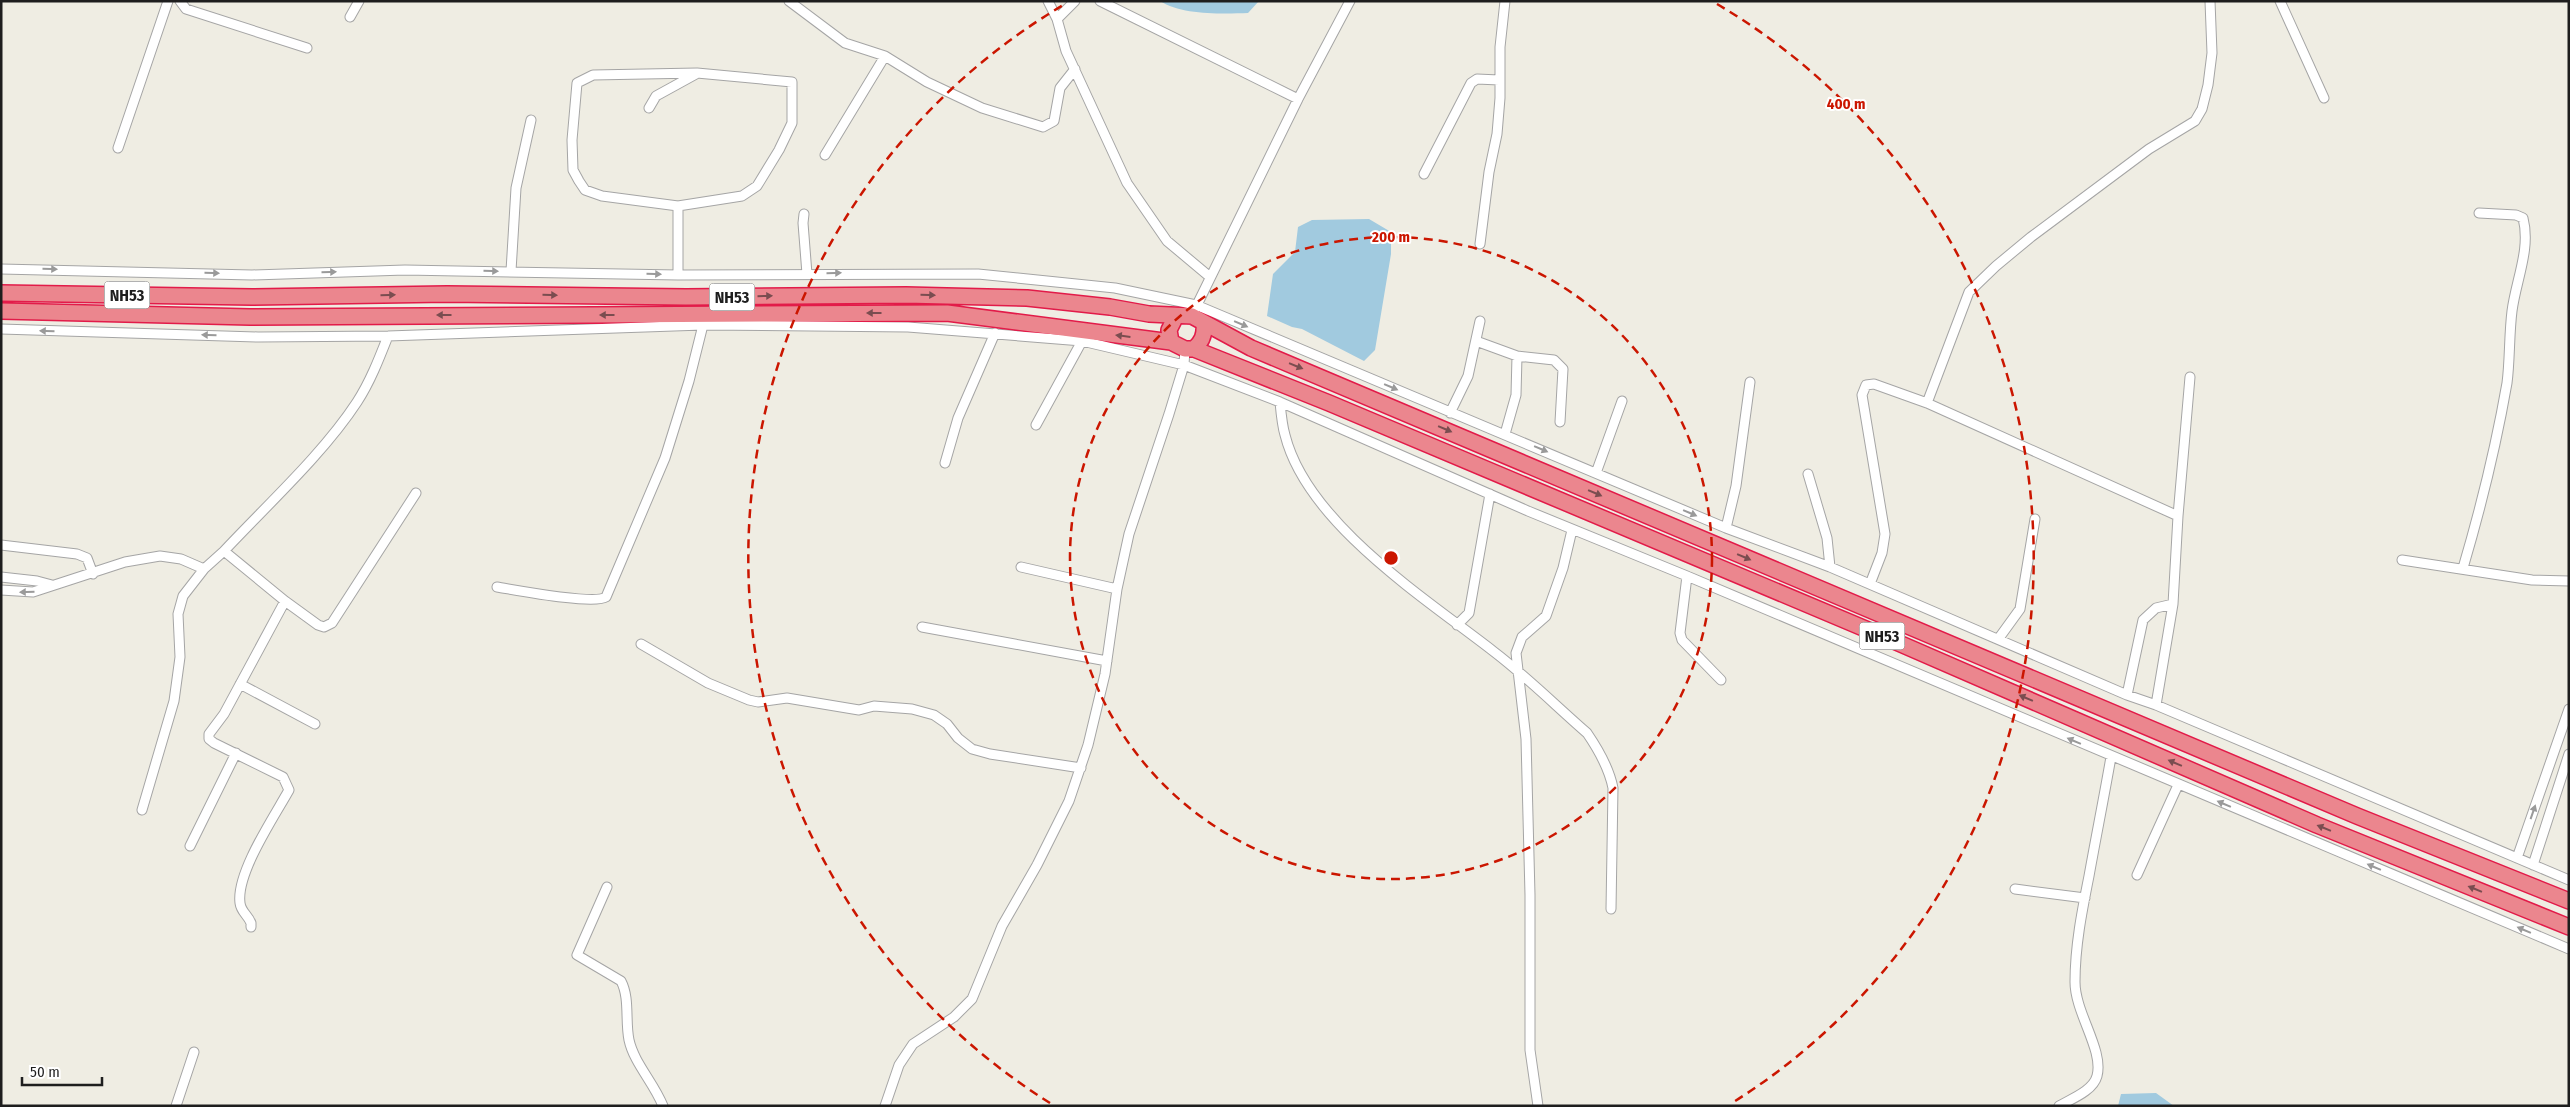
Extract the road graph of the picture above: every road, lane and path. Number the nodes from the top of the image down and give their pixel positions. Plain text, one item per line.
1 (168, 1) edge
2 (180, 1) edge
3 (359, 1) edge
4 (789, 1) edge
5 (1048, 1) edge
6 (1075, 1) edge
7 (1100, 1) edge
8 (1350, 1) edge
9 (1505, 1) edge
10 (2210, 1) edge
11 (2280, 1) edge
12 (350, 17) dead end
13 (1057, 19) junction
14 (307, 48) dead end
15 (885, 56) junction
16 (1075, 69) junction
17 (697, 73) junction
18 (1499, 80) junction
19 (2324, 98) dead end
20 (1298, 99) junction
21 (649, 108) dead end
22 (531, 120) dead end
23 (118, 148) dead end
24 (825, 155) dead end
25 (1424, 174) dead end
26 (678, 206) junction
27 (2479, 213) dead end
28 (804, 214) dead end
29 (1480, 244) dead end
30 (1, 269) edge
31 (511, 271) junction
32 (807, 274) junction
33 (678, 275) junction
34 (1210, 277) junction
35 (1, 293) edge
36 (1, 311) edge
37 (1197, 315) junction
38 (1176, 316) junction
39 (1480, 321) dead end
40 (703, 325) junction
41 (1, 329) edge
42 (995, 333) junction
43 (388, 336) junction
44 (1082, 341) junction
45 (1476, 341) junction
46 (1171, 342) junction
47 (1189, 349) junction
48 (1517, 356) junction
49 (1184, 365) junction
50 (2190, 376) dead end
51 (1750, 382) dead end
52 (1622, 401) dead end
53 (1280, 402) junction
54 (1927, 403) junction
55 (1450, 413) junction
56 (1560, 422) dead end
57 (1036, 425) dead end
58 (1505, 434) junction
59 (945, 463) dead end
60 (1596, 473) junction
61 (1808, 474) dead end
62 (416, 493) dead end
63 (1490, 494) junction
64 (2178, 516) junction
65 (2035, 519) dead end
66 (1726, 528) junction
67 (1572, 530) junction
68 (1, 545) edge
69 (224, 550) junction
70 (2402, 560) dead end
71 (1021, 567) dead end
72 (1830, 567) junction
73 (2463, 568) junction
74 (204, 569) junction
75 (94, 574) junction
76 (1687, 576) junction
77 (1, 578) edge
78 (2569, 581) edge
79 (1870, 584) junction
80 (52, 585) junction
81 (497, 587) dead end
82 (1117, 588) junction
83 (1, 590) edge
84 (285, 601) junction
85 (2173, 604) junction
86 (1457, 625) junction
87 (922, 627) dead end
88 (1999, 638) junction
89 (641, 644) dead end
90 (1107, 661) junction
91 (1516, 669) junction
92 (1721, 680) dead end
93 (240, 684) junction
94 (2127, 695) junction
95 (2156, 705) junction
96 (2569, 709) edge
97 (315, 724) dead end
98 (236, 753) junction
99 (2569, 754) edge
100 (2112, 757) junction
101 (1080, 768) junction
102 (2178, 785) junction
103 (142, 810) dead end
104 (190, 846) dead end
105 (2518, 858) junction
106 (2533, 865) junction
107 (2137, 875) dead end
108 (2569, 880) edge
109 (607, 887) dead end
110 (2015, 890) dead end
111 (2085, 898) junction
112 (2569, 901) edge
113 (1611, 909) dead end
114 (251, 927) dead end
115 (2569, 927) edge
116 (2569, 949) edge
117 (194, 1052) dead end
118 (176, 1106) edge
119 (663, 1106) edge
120 (885, 1106) edge
121 (1538, 1106) edge
122 (2059, 1106) edge

1 - 23 street
2 - 14 street
3 - 12 street
4 - 15 street
5 - 13 street
6 - 13 street
7 - 20 street
8 - 20 street
9 - 18 street
10 - 54 street
11 - 19 street
13 - 16 street
15 - 16 street
15 - 24 street
16 - 34 street
17 - 21 street
17 - 26 street
17 - 26 street
18 - 25 street
18 - 29 street
20 - 34 street
22 - 31 street
26 - 33 street
27 - 73 street
28 - 32 street
30 -> 31 street
31 -> 33 street
32 - 33 street
32 -> 37 street
34 - 37 street
35 -> 38 highway, NH53
46 -> 36 highway, NH53
37 - 38 highway, NH53
37 - 47 highway
37 -> 55 street
37 -> 112 highway, NH53
38 - 46 highway
39 - 45 street
40 - 42 street
40 - 43 street
40 - 81 street
43 -> 41 street
42 - 44 street
42 - 59 street
43 - 69 street
44 - 49 street
44 - 57 street
45 - 48 street
45 - 55 street
46 - 47 highway
47 - 49 street
115 -> 47 highway, NH53
48 - 56 street
48 - 58 street
49 - 53 street
49 - 82 street
50 - 64 street
51 - 66 street
52 - 60 street
53 - 63 street
53 - 86 street
54 - 64 street
54 - 79 street
55 - 58 street
58 -> 60 street
60 -> 66 street
61 - 72 street
62 - 84 street
63 - 67 street
63 - 86 street
64 - 85 street
65 - 88 street
66 - 72 street
67 - 76 street
67 - 91 street
68 - 75 street
69 - 74 street
69 - 84 street
70 - 73 street
71 - 82 street
72 - 79 street
73 - 78 street
74 - 75 street
74 - 103 street
75 - 80 street
76 - 92 street
100 -> 76 street
77 - 80 street
79 - 88 street
80 -> 83 street
82 - 90 street
84 - 93 street
85 - 94 street
85 - 95 street
86 - 91 street
87 - 90 street
88 - 94 street
89 - 101 street
90 - 101 street
91 - 113 street
91 - 121 street
93 - 97 street
93 - 98 street
94 - 95 street
95 - 105 street
105 -> 96 street
98 - 104 street
98 - 114 street
99 - 106 street
100 - 102 street
100 - 111 street
101 - 120 street
102 - 107 street
116 -> 102 street
105 - 106 street
106 - 108 street
109 - 119 street
110 - 111 street
111 - 122 street
117 - 118 street

